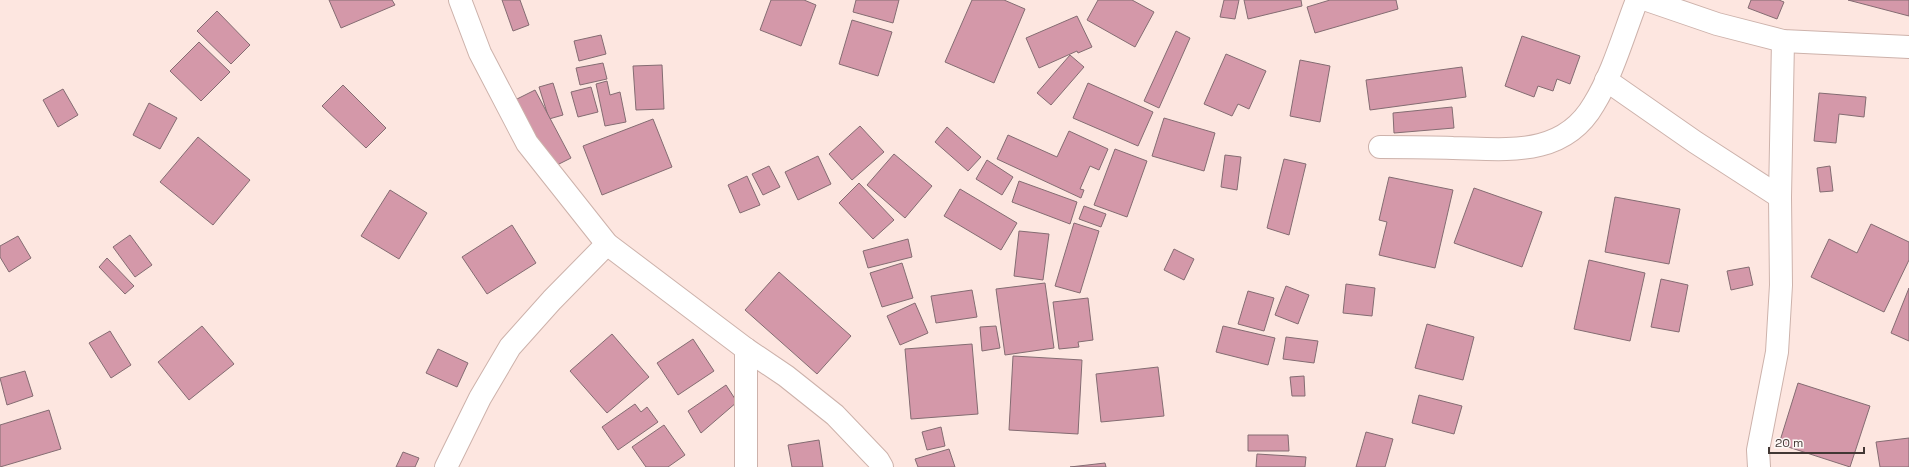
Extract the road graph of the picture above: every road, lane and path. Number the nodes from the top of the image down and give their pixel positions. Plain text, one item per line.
1 (460, 0) edge
2 (1637, 0) edge
3 (1647, 0) edge
4 (1783, 41) junction
5 (1909, 47) edge
6 (1606, 80) junction
7 (1380, 147) dead end
8 (1780, 197) junction
9 (607, 244) junction
10 (746, 349) junction
11 (446, 467) edge
12 (746, 467) edge
13 (882, 467) edge
14 (1759, 467) edge

1 - 9 street
2 - 6 street
3 - 4 street
4 - 5 street
4 - 8 street
6 - 7 street
6 - 8 street
8 - 14 street
9 - 10 street
9 - 11 street
10 - 12 street
10 - 13 street

